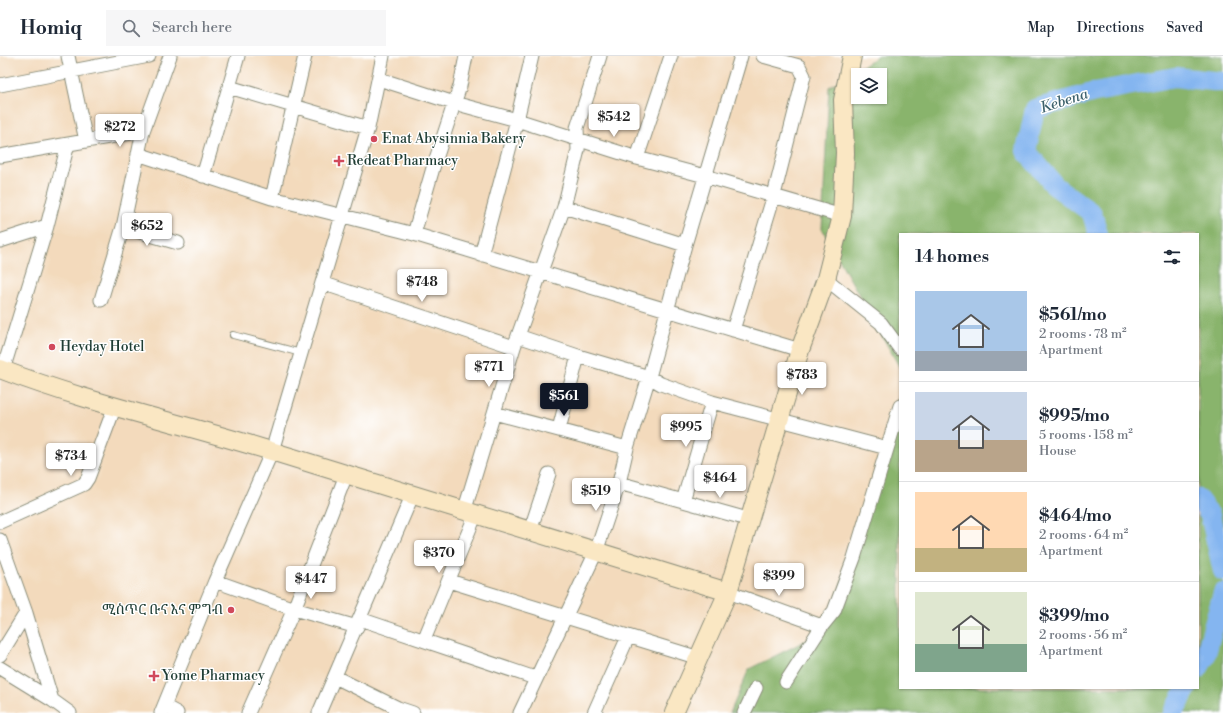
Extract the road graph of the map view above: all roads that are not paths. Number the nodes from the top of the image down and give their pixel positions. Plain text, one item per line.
1 (68, 56) edge
2 (149, 56) edge
3 (170, 56) edge
4 (238, 56) edge
5 (305, 56) edge
6 (383, 56) edge
7 (466, 56) edge
8 (532, 56) edge
9 (600, 56) edge
10 (671, 56) edge
11 (742, 56) edge
12 (763, 56) edge
13 (852, 56) edge
14 (780, 58) edge
15 (70, 72) junction
16 (379, 79) junction
17 (0, 85) edge
18 (229, 87) junction
19 (454, 103) junction
20 (294, 105) junction
21 (517, 120) junction
22 (368, 128) junction
23 (143, 131) junction
24 (576, 140) junction
25 (86, 141) junction
26 (68, 144) junction
27 (138, 154) junction
28 (0, 156) edge
29 (636, 158) junction
30 (203, 176) junction
31 (705, 176) junction
32 (774, 195) junction
33 (272, 198) junction
34 (564, 207) junction
35 (342, 215) junction
36 (842, 216) junction
37 (48, 226) junction
38 (123, 227) junction
39 (414, 234) junction
40 (0, 241) edge
41 (178, 243) dead end
42 (685, 245) junction
43 (480, 255) junction
44 (541, 272) junction
45 (826, 279) junction
46 (322, 283) junction
47 (101, 300) dead end
48 (668, 310) junction
49 (733, 330) junction
50 (233, 335) dead end
51 (516, 341) junction
52 (899, 348) edge
53 (800, 350) junction
54 (301, 353) junction
55 (578, 356) junction
56 (1, 370) edge
57 (649, 377) junction
58 (712, 402) junction
59 (115, 406) junction
60 (899, 409) edge
61 (494, 412) junction
62 (779, 420) junction
63 (559, 428) junction
64 (627, 448) junction
65 (887, 448) junction
66 (272, 451) junction
67 (549, 474) dead end
68 (346, 475) junction
69 (619, 483) junction
70 (412, 496) junction
71 (683, 502) junction
72 (469, 514) junction
73 (750, 520) junction
74 (0, 522) edge
75 (530, 530) junction
76 (0, 540) edge
77 (596, 552) junction
78 (449, 580) junction
79 (215, 581) junction
80 (728, 592) junction
81 (294, 609) junction
82 (26, 613) junction
83 (565, 618) junction
84 (359, 623) junction
85 (822, 626) junction
86 (628, 637) junction
87 (424, 640) junction
88 (0, 655) edge
89 (699, 658) junction
90 (0, 668) edge
91 (335, 677) junction
92 (535, 678) junction
93 (786, 682) dead end
94 (756, 688) dead end
95 (52, 700) junction
96 (163, 709) edge
97 (397, 710) edge
98 (522, 712) edge
99 (70, 713) edge
100 (176, 713) edge
101 (248, 713) edge
102 (319, 713) edge
103 (413, 713) edge
104 (594, 713) edge
105 (674, 713) edge
106 (744, 713) edge

1 - 15 street
2 - 15 street
3 - 23 street
4 - 18 street
5 - 20 street
6 - 16 street
7 - 19 street
8 - 21 street
9 - 24 street
10 - 29 street
11 - 31 street
12 - 14 street
13 - 36 main road
14 - 32 street
15 - 17 street
15 - 25 street
16 - 19 street
16 - 22 street
18 - 20 street
18 - 30 street
19 - 21 street
19 - 39 street
20 - 22 street
20 - 33 street
21 - 24 street
21 - 43 street
22 - 35 street
23 - 25 street
23 - 27 street
24 - 29 street
24 - 34 street
25 - 26 street
26 - 28 street
26 - 37 street
27 - 30 street
27 - 38 street
29 - 31 street
30 - 33 street
31 - 32 street
31 - 42 street
32 - 36 street
32 - 49 street
33 - 35 street
34 - 42 street
34 - 44 street
35 - 39 street
35 - 46 street
36 - 45 main road
37 - 40 street
37 - 56 street
38 - 41 street
38 - 47 street
39 - 43 street
42 - 48 street
43 - 44 street
44 - 48 street
44 - 51 street
45 - 52 street
45 - 53 main road
46 - 51 street
46 - 54 street
48 - 49 street
48 - 57 street
49 - 53 street
50 - 54 lane
51 - 55 street
51 - 61 street
53 - 62 main road
54 - 66 street
55 - 57 street
55 - 63 street
56 - 59 main road
57 - 58 street
57 - 64 street
58 - 62 street
58 - 71 street
59 - 66 main road
59 - 74 street
60 - 65 street
61 - 63 street
61 - 72 street
62 - 65 street
62 - 73 main road
63 - 64 street
64 - 69 street
65 - 85 street
66 - 68 main road
66 - 79 street
67 - 75 street
68 - 70 main road
68 - 81 street
69 - 71 street
69 - 77 street
70 - 72 main road
70 - 84 street
71 - 73 street
72 - 75 main road
72 - 78 street
73 - 80 main road
75 - 77 main road
76 - 82 street
77 - 80 main road
77 - 83 street
78 - 83 street
78 - 87 street
79 - 81 street
79 - 96 street
80 - 85 street
80 - 89 main road
81 - 84 street
81 - 101 street
82 - 88 street
82 - 95 street
83 - 86 street
83 - 92 street
84 - 87 street
84 - 91 street
85 - 93 street
86 - 89 street
86 - 104 street
87 - 92 street
89 - 105 main road
90 - 95 street
91 - 97 street
91 - 102 street
92 - 98 street
94 - 106 street
95 - 99 street
96 - 100 street
97 - 103 street

